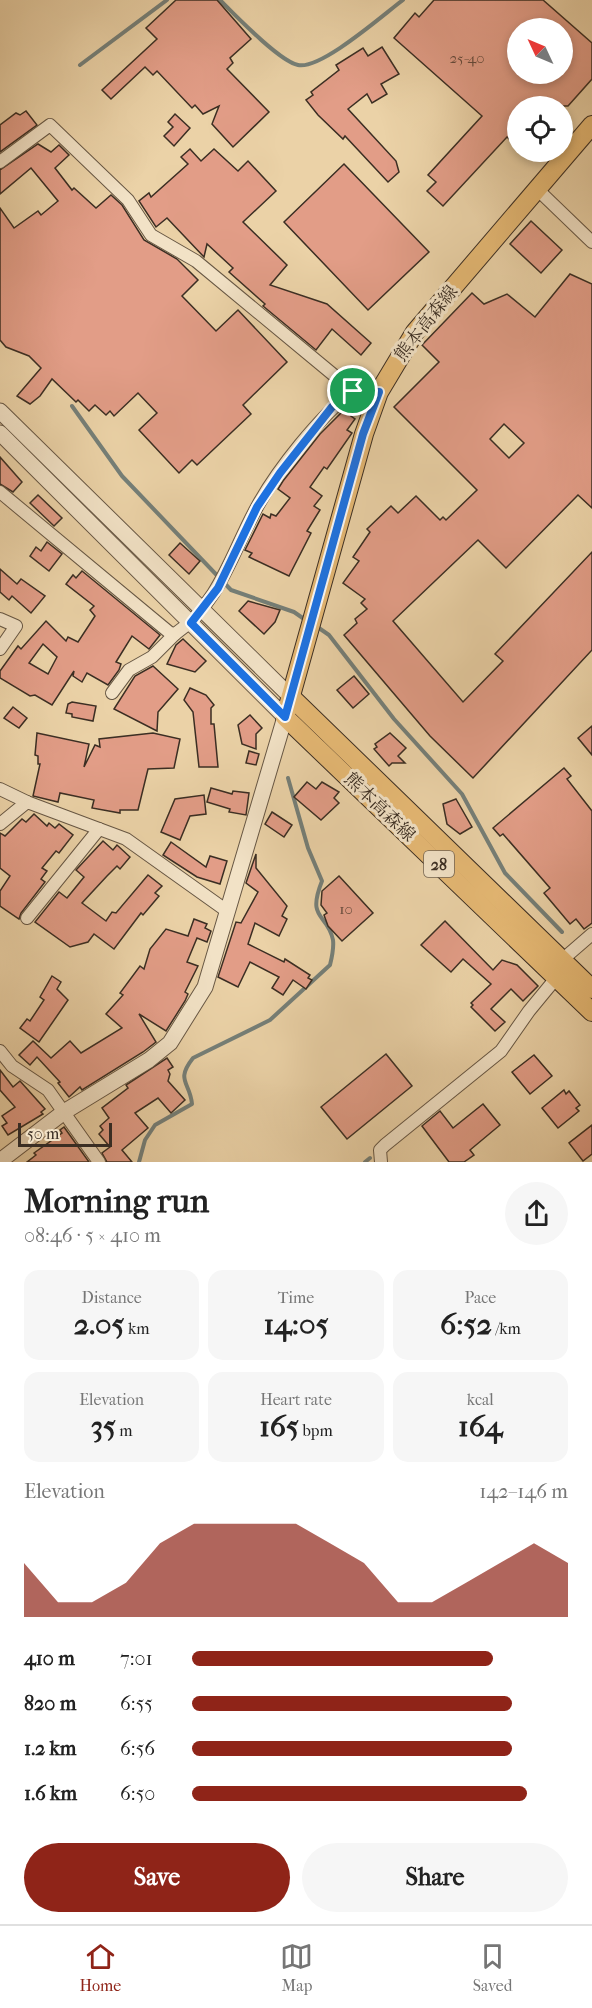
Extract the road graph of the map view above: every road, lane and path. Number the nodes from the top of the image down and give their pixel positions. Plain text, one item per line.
1 (592, 125) edge
2 (0, 162) edge
3 (537, 189) junction
4 (592, 242) edge
5 (353, 391) junction
6 (379, 392) junction
7 (0, 411) edge
8 (0, 433) edge
9 (0, 492) edge
10 (201, 609) junction
11 (0, 619) edge
12 (191, 623) junction
13 (176, 634) junction
14 (0, 649) edge
15 (112, 693) dead end
16 (291, 697) junction
17 (285, 717) junction
18 (0, 789) edge
19 (27, 802) junction
20 (0, 824) edge
21 (99, 829) junction
22 (227, 911) junction
23 (27, 918) dead end
24 (592, 934) edge
25 (560, 969) junction
26 (592, 989) edge
27 (592, 1012) edge
28 (0, 1051) edge
29 (64, 1112) junction
30 (0, 1161) edge
31 (99, 1162) edge
32 (381, 1162) edge

1 - 3 main road, 熊本高森線
2 - 5 street
3 - 4 street
3 - 6 main road, 熊本高森線
5 - 6 street
5 - 10 street
6 - 16 main road, 熊本高森線
7 - 10 street
8 - 12 street
9 - 13 street
10 - 12 street
10 - 16 street
11 - 14 street
12 - 13 street
12 - 17 street
13 - 15 street
16 - 17 main road, 熊本高森線
16 - 25 main road, 熊本高森線 / 28
17 - 22 street
17 - 25 main road, 熊本高森線 / 28
18 - 19 street
19 - 20 street
19 - 21 street
21 - 22 street
21 - 23 street
22 - 29 street
24 - 25 street
25 - 26 main road, 熊本高森線 / 28
25 - 27 main road, 熊本高森線 / 28
25 - 32 street
28 - 29 street
29 - 30 street
29 - 31 street

